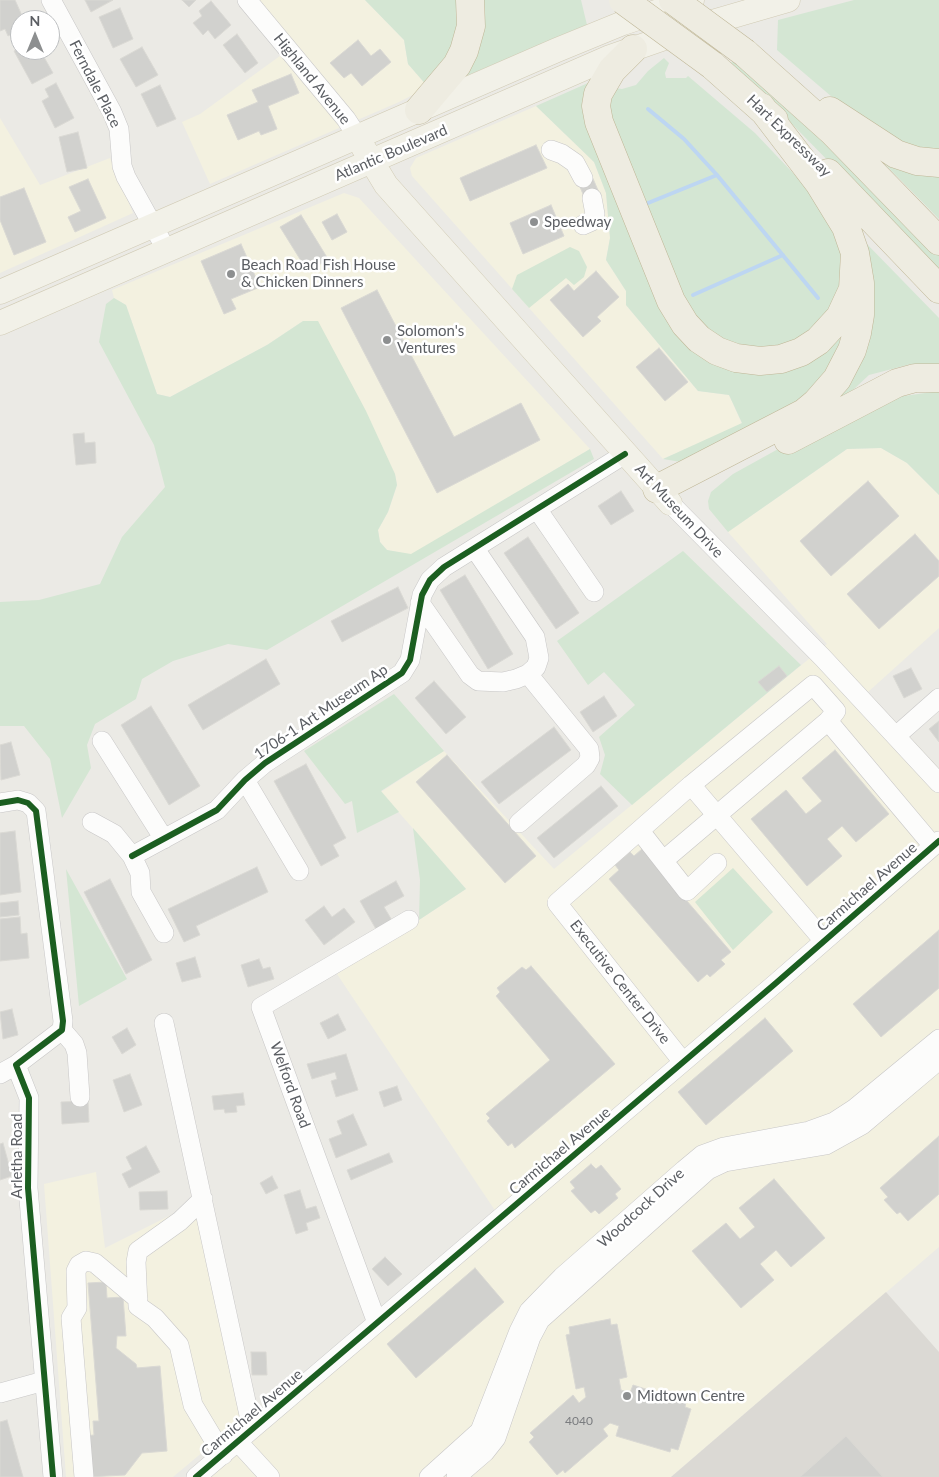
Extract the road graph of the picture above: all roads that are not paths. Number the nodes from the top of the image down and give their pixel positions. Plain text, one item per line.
1 (51, 0) edge
2 (247, 0) edge
3 (470, 0) edge
4 (623, 0) edge
5 (673, 0) edge
6 (692, 0) edge
7 (788, 0) edge
8 (633, 49) junction
9 (745, 53) junction
10 (761, 107) junction
11 (419, 110) junction
12 (357, 136) junction
13 (551, 150) dead end
14 (371, 161) junction
15 (939, 163) edge
16 (583, 178) dead end
17 (592, 198) dead end
18 (152, 225) junction
19 (583, 225) dead end
20 (939, 241) edge
21 (167, 251) junction
22 (855, 254) junction
23 (939, 289) edge
24 (0, 292) edge
25 (0, 323) edge
26 (939, 378) edge
27 (625, 454) junction
28 (663, 496) junction
29 (537, 509) junction
30 (475, 549) junction
31 (594, 592) dead end
32 (420, 603) junction
33 (528, 674) junction
34 (845, 681) junction
35 (823, 696) junction
36 (939, 698) edge
37 (828, 721) junction
38 (896, 736) junction
39 (102, 741) dead end
40 (245, 780) junction
41 (939, 783) edge
42 (691, 785) junction
43 (0, 803) edge
44 (716, 815) junction
45 (92, 822) dead end
46 (519, 823) dead end
47 (640, 831) junction
48 (164, 840) junction
49 (936, 844) edge
50 (132, 856) junction
51 (664, 860) junction
52 (717, 863) dead end
53 (299, 872) dead end
54 (409, 920) dead end
55 (164, 933) dead end
56 (824, 941) junction
57 (164, 1023) dead end
58 (62, 1030) junction
59 (939, 1039) edge
60 (939, 1060) edge
61 (683, 1062) junction
62 (8, 1070) edge
63 (80, 1097) dead end
64 (203, 1199) junction
65 (138, 1298) junction
66 (377, 1324) junction
67 (44, 1381) junction
68 (0, 1393) edge
69 (245, 1435) junction
70 (223, 1455) junction
71 (53, 1477) edge
72 (84, 1477) edge
73 (196, 1477) edge
74 (270, 1477) edge
75 (429, 1477) edge
76 (456, 1477) edge

1 - 18 street, Ferndale Place
2 - 12 street, Highland Avenue
3 - 11 highway
4 - 10 highway, Hart Expressway, bridge
5 - 9 highway, bridge
6 - 11 main road, Atlantic Boulevard
7 - 8 main road, Atlantic Boulevard
8 - 14 main road, Atlantic Boulevard
8 - 22 highway
9 - 15 highway
9 - 20 highway
10 - 22 highway
10 - 23 highway, Hart Expressway
11 - 12 main road, Atlantic Boulevard
12 - 14 main road, Highland Avenue
12 - 18 main road, Atlantic Boulevard
13 - 16 street
14 - 21 main road, Atlantic Boulevard
14 - 27 main road, Art Museum Drive
17 - 19 street
18 - 21 street, Ferndale Place
18 - 24 main road, Atlantic Boulevard
21 - 25 main road, Atlantic Boulevard
22 - 28 highway
26 - 28 highway
27 - 28 main road, Art Museum Drive
27 - 29 street, 1706-1 Art Museum Ap
28 - 34 street, Art Museum Drive
29 - 30 street, 1706-1 Art Museum Ap
29 - 31 street
30 - 32 street, 1706-1 Art Museum Ap
30 - 33 street
32 - 33 street
32 - 40 street, 1706-1 Art Museum Ap
33 - 46 street
34 - 35 street
34 - 38 street, Art Museum Drive
35 - 37 street
35 - 42 street
36 - 38 street
37 - 44 street
37 - 49 street
38 - 41 street, Art Museum Drive
39 - 48 street
40 - 48 street, 1706-1 Art Museum Ap
40 - 53 street
42 - 44 street
42 - 47 street
43 - 58 street
44 - 51 street
44 - 56 street
45 - 50 street
47 - 51 street
47 - 61 street, Executive Center Drive
48 - 50 street, 1706-1 Art Museum Ap
49 - 56 street, Carmichael Avenue
50 - 55 street
51 - 52 street
54 - 66 street, Welford Road
56 - 61 street, Carmichael Avenue
57 - 64 street
58 - 62 street, Arletha Road
58 - 63 street
59 - 75 street, Woodcock Drive
60 - 76 street, Woodcock Drive
61 - 66 street, Carmichael Avenue
62 - 67 street, Arletha Road
64 - 65 street
64 - 69 street
65 - 70 street
65 - 72 street
66 - 69 street, Carmichael Avenue
67 - 68 street
67 - 71 street, Arletha Road
69 - 70 street, Carmichael Avenue
69 - 74 street
70 - 73 street, Carmichael Avenue

